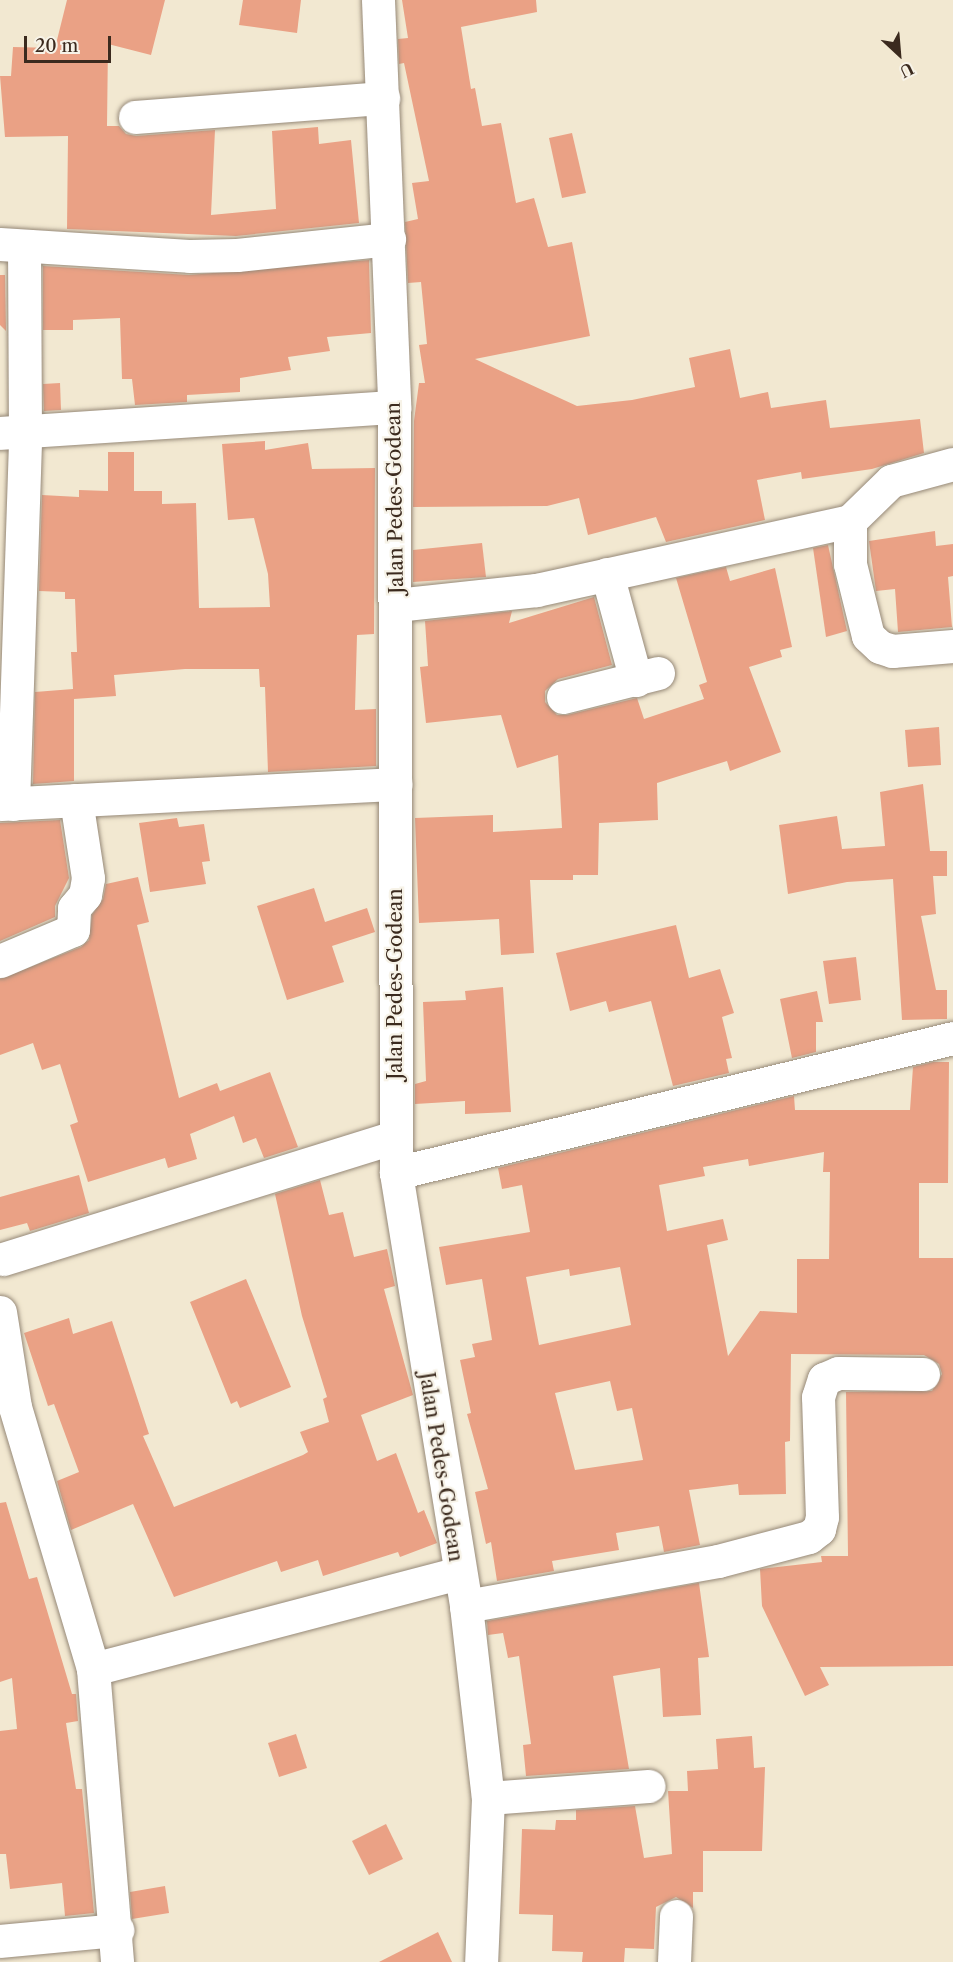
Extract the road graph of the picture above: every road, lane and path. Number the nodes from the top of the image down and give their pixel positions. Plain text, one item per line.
1 (378, 0) edge
2 (383, 98) junction
3 (135, 117) dead end
4 (389, 239) junction
5 (12, 245) edge
6 (394, 407) junction
7 (13, 433) edge
8 (953, 464) edge
9 (850, 521) junction
10 (607, 574) junction
11 (396, 605) junction
12 (953, 646) edge
13 (563, 697) dead end
14 (395, 784) junction
15 (76, 800) junction
16 (6, 804) edge
17 (0, 961) edge
18 (953, 1016) edge
19 (953, 1039) edge
20 (394, 1137) junction
21 (396, 1173) junction
22 (1, 1261) edge
23 (0, 1312) edge
24 (923, 1374) dead end
25 (458, 1573) junction
26 (466, 1606) junction
27 (93, 1669) junction
28 (649, 1786) dead end
29 (488, 1798) junction
30 (676, 1916) dead end
31 (0, 1941) edge
32 (117, 1946) edge
33 (481, 1962) edge
34 (674, 1962) edge

1 - 2 street, Jalan Pedes-Godean
2 - 3 street
2 - 4 street, Jalan Pedes-Godean
4 - 5 street
4 - 6 street, Jalan Pedes-Godean
5 - 7 street
6 - 7 street
6 - 11 street, Jalan Pedes-Godean
7 - 16 street
8 - 9 street
9 - 10 street
9 - 12 street
10 - 11 street
10 - 13 street
11 - 14 street, Jalan Pedes-Godean
14 - 15 street
14 - 20 street, Jalan Pedes-Godean
15 - 16 street
15 - 17 street
18 - 19 street
19 - 21 street
20 - 21 street, Jalan Pedes-Godean
20 - 22 street
21 - 25 street, Jalan Pedes-Godean
23 - 27 street
24 - 26 street
25 - 26 street, Jalan Pedes-Godean
25 - 27 street
26 - 29 street, Jalan Pedes-Godean
27 - 32 street
28 - 29 street
29 - 33 street, Jalan Pedes-Godean
30 - 34 street
31 - 32 street

